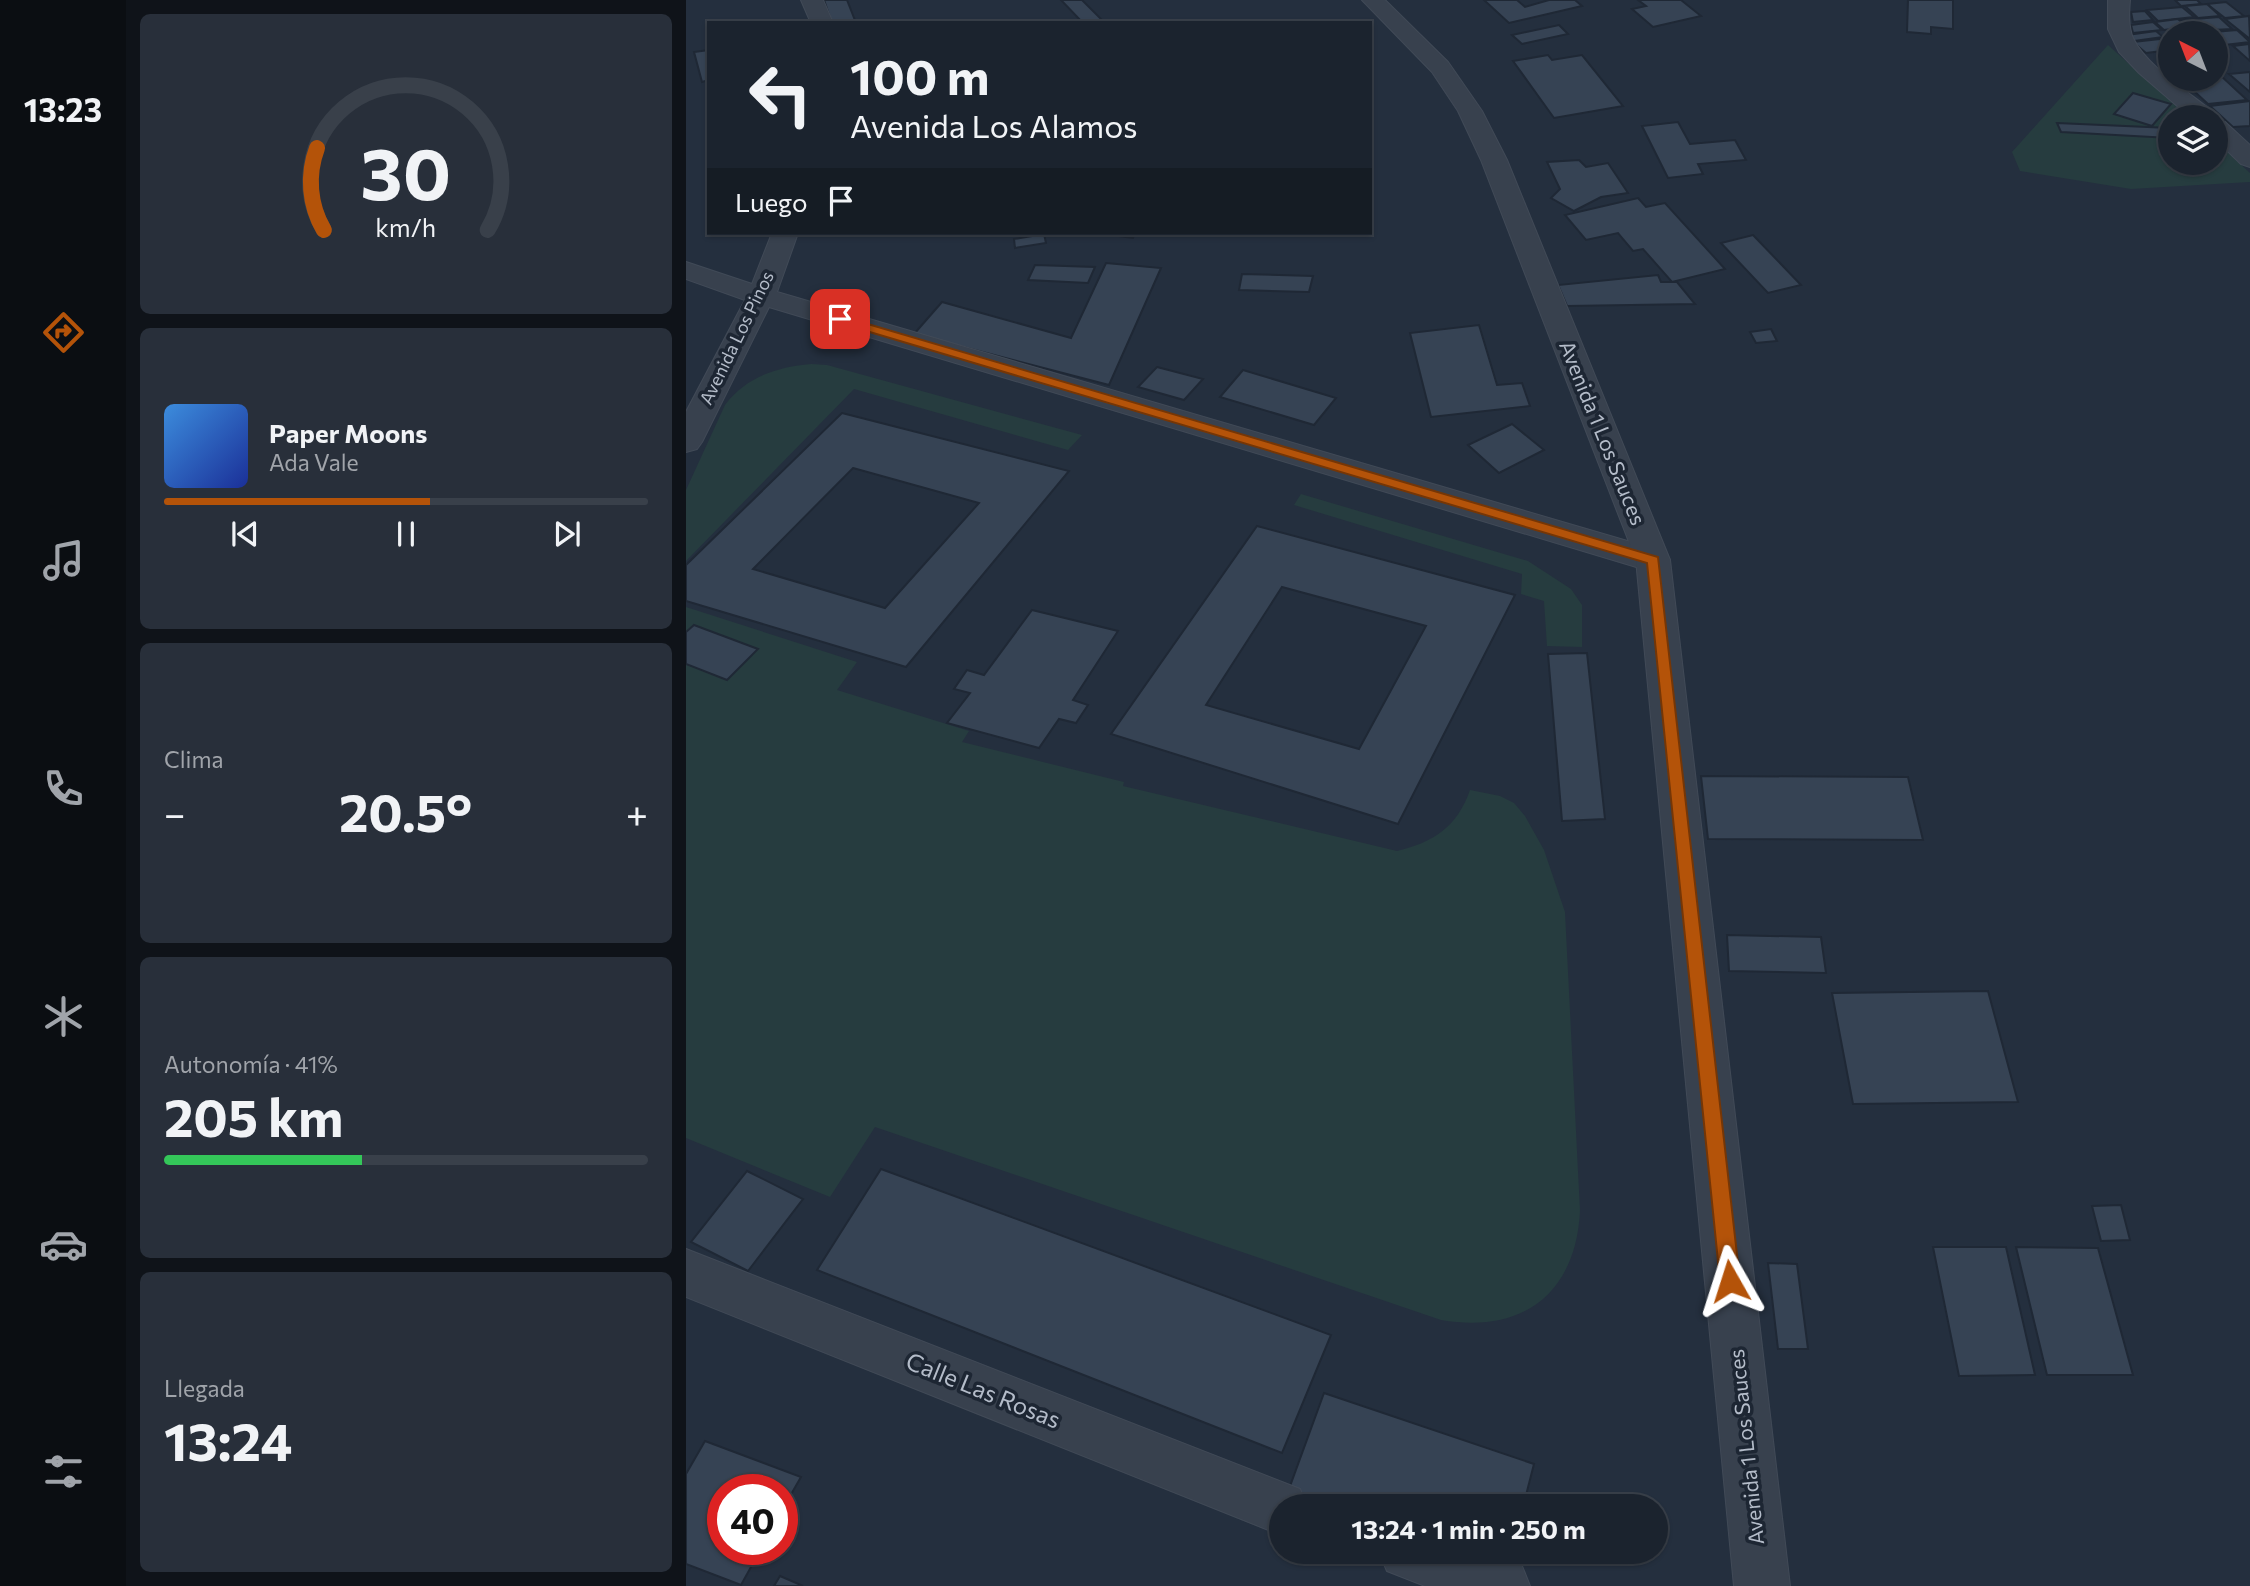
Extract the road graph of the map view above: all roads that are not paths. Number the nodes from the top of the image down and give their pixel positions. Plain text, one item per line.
1 (812, 0) edge
2 (1373, 0) edge
3 (2119, 0) edge
4 (821, 21) edge
5 (2190, 105) edge
6 (784, 235) edge
7 (686, 270) edge
8 (761, 296) junction
9 (686, 442) edge
10 (1653, 560) junction
11 (686, 1273) edge
12 (1269, 1503) edge
13 (1440, 1564) edge
14 (1502, 1586) edge
15 (1762, 1586) edge

1 - 4 street
2 - 10 street, Avenida 1 Los Sauces
3 - 5 street
6 - 8 street, Avenida Los Pinos
7 - 8 street
8 - 9 street, Avenida Los Pinos
8 - 10 street
10 - 15 street, Avenida 1 Los Sauces
11 - 12 street, Calle Las Rosas
13 - 14 street

